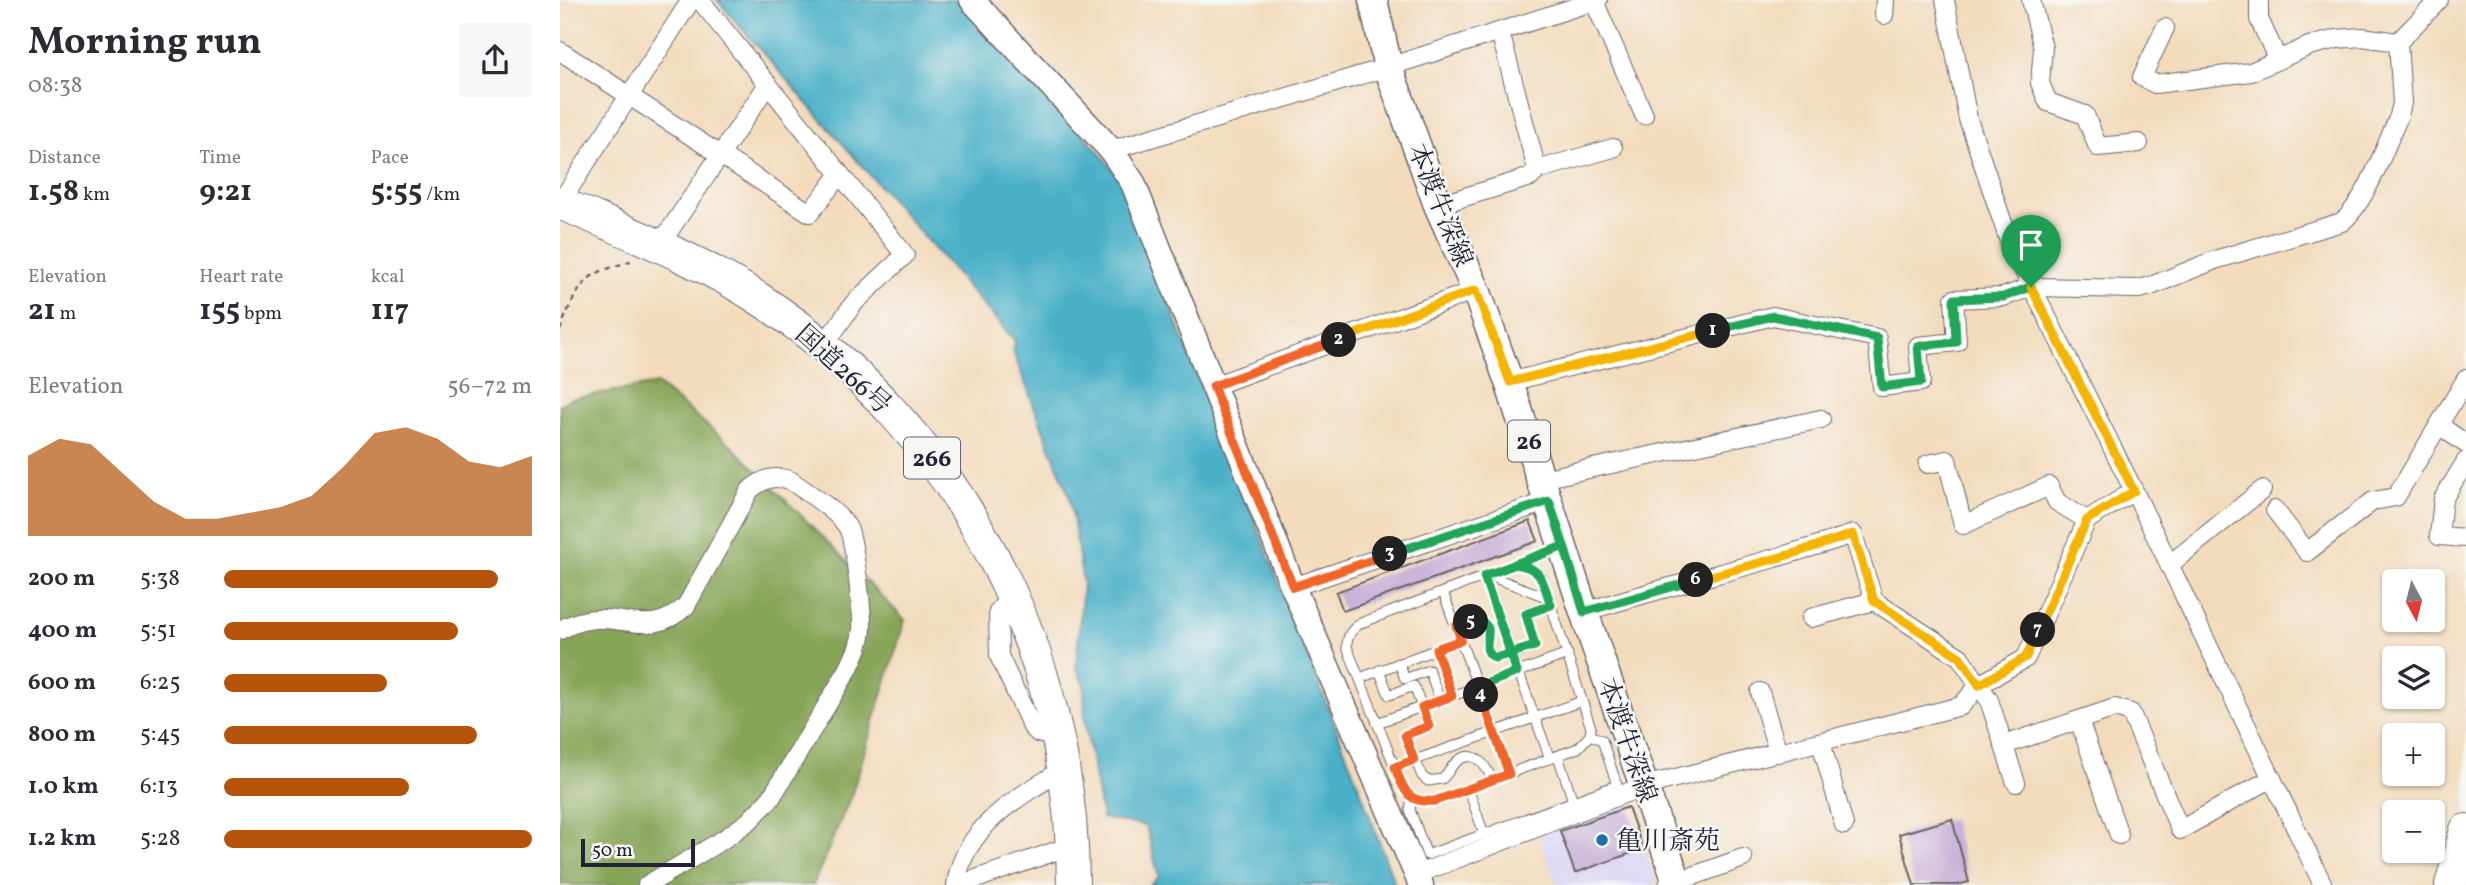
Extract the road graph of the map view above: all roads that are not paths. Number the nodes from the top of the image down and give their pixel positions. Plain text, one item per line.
1 (691, 0) edge
2 (700, 0) edge
3 (972, 0) edge
4 (1373, 0) edge
5 (1945, 0) edge
6 (2031, 0) edge
7 (2259, 0) edge
8 (2439, 0) edge
9 (1596, 1) edge
10 (2165, 29) dead end
11 (1500, 32) junction
12 (2398, 42) junction
13 (560, 51) edge
14 (2278, 60) junction
15 (1388, 67) junction
16 (768, 85) junction
17 (629, 96) junction
18 (1644, 115) dead end
19 (2139, 143) dead end
20 (1613, 148) dead end
21 (1111, 150) junction
22 (720, 155) junction
23 (1537, 170) junction
24 (839, 174) junction
25 (560, 203) edge
26 (1438, 205) junction
27 (659, 246) junction
28 (2031, 287) junction
29 (1476, 290) junction
30 (824, 345) junction
31 (2466, 379) edge
32 (1510, 382) junction
33 (1213, 386) junction
34 (1821, 419) dead end
35 (2439, 425) junction
36 (2466, 444) edge
37 (2466, 461) edge
38 (1928, 464) dead end
39 (1545, 490) junction
40 (2262, 490) dead end
41 (2134, 491) junction
42 (2275, 510) dead end
43 (2087, 520) junction
44 (2466, 538) edge
45 (1564, 546) junction
46 (1515, 564) junction
47 (2169, 565) junction
48 (1485, 576) junction
49 (1293, 587) junction
50 (1443, 592) junction
51 (1550, 601) junction
52 (1874, 601) junction
53 (1584, 612) junction
54 (1811, 618) dead end
55 (1456, 626) junction
56 (560, 630) edge
57 (1461, 640) junction
58 (1436, 649) junction
59 (1511, 654) junction
60 (1568, 654) junction
61 (1399, 663) junction
62 (1455, 667) dead end
63 (1380, 670) junction
64 (1444, 670) junction
65 (1517, 672) junction
66 (1360, 678) junction
67 (1979, 685) junction
68 (1478, 687) junction
69 (1760, 692) dead end
70 (1452, 696) junction
71 (1440, 700) junction
72 (1582, 701) junction
73 (1422, 707) junction
74 (1534, 718) junction
75 (2079, 720) junction
76 (1377, 723) junction
77 (1494, 732) junction
78 (1590, 735) junction
79 (1821, 742) junction
80 (2004, 745) junction
81 (1777, 753) junction
82 (1554, 757) junction
83 (1414, 760) junction
84 (1395, 767) junction
85 (1065, 769) junction
86 (1509, 774) junction
87 (2272, 778) junction
88 (1492, 780) junction
89 (2016, 783) dead end
90 (1644, 786) junction
91 (1468, 788) junction
92 (1412, 798) junction
93 (1573, 801) junction
94 (1844, 825) dead end
95 (2466, 830) edge
96 (1485, 834) junction
97 (2119, 835) dead end
98 (1073, 845) junction
99 (1743, 858) dead end
100 (1420, 880) edge
101 (1674, 884) edge
102 (646, 885) edge
103 (958, 885) edge
104 (1073, 885) edge
105 (2323, 885) edge
106 (2451, 885) edge

1 - 17 street
2 - 16 street
3 - 21 street
4 - 15 main road, 本渡牛深線 / 26
5 - 28 street
6 - 19 street
7 - 14 street
8 - 12 street
9 - 11 street
9 - 18 street
10 - 14 street
11 - 15 street
11 - 23 street
12 - 14 street
12 - 28 street
13 - 17 street
15 - 21 street
15 - 26 main road, 本渡牛深線 / 26
16 - 22 street
16 - 24 street
17 - 22 street
17 - 25 street
20 - 23 street
21 - 33 street
22 - 24 street
22 - 27 street
23 - 26 street
24 - 30 street
25 - 27 highway, 国道266号 / 266
26 - 29 main road, 本渡牛深線 / 26
27 - 30 highway, 国道266号 / 266
28 - 32 street
28 - 41 street
29 - 32 main road, 本渡牛深線 / 26
29 - 33 street
30 - 85 highway, 国道266号 / 266
31 - 35 street
32 - 39 main road, 本渡牛深線 / 26
33 - 49 street
34 - 39 street
35 - 36 street
35 - 42 street
37 - 44 street
38 - 43 street
39 - 45 main road, 本渡牛深線 / 26
39 - 49 street
40 - 47 street
41 - 43 street
41 - 47 street
43 - 67 street
45 - 46 lane
45 - 53 main road, 本渡牛深線 / 26
46 - 48 lane
46 - 51 lane
47 - 87 street
48 - 50 lane
48 - 51 lane
48 - 59 lane
49 - 100 street
50 - 55 lane
50 - 66 lane
51 - 59 lane
51 - 60 lane
52 - 53 street
52 - 54 street
52 - 67 street
53 - 90 main road, 本渡牛深線 / 26
55 - 57 lane
55 - 59 lane
56 - 102 street
57 - 58 lane
57 - 68 lane
58 - 61 lane
58 - 64 lane
59 - 65 lane
60 - 65 lane
60 - 72 lane
61 - 63 lane
61 - 71 lane
62 - 64 lane
63 - 66 lane
63 - 73 lane
64 - 70 lane
65 - 68 lane
65 - 74 lane
66 - 76 lane
67 - 79 street
67 - 80 street
68 - 70 lane
68 - 77 lane
69 - 81 street
70 - 71 lane
71 - 73 lane
72 - 74 lane
72 - 78 lane
73 - 76 lane
73 - 83 lane
74 - 77 lane
74 - 82 lane
75 - 80 street
75 - 87 street
75 - 97 street
76 - 84 lane
77 - 83 lane
77 - 86 lane
78 - 82 lane
78 - 93 lane
79 - 81 street
79 - 94 street
80 - 89 street
81 - 90 street
82 - 86 lane
82 - 93 lane
83 - 84 lane
83 - 88 lane
84 - 92 lane
85 - 98 highway, 国道266号 / 266
85 - 103 street
86 - 88 lane
87 - 105 street
88 - 91 lane
90 - 100 street
90 - 101 main road, 本渡牛深線 / 26
91 - 92 lane
91 - 96 lane
92 - 96 lane
93 - 96 lane
95 - 106 highway
98 - 103 street
98 - 104 highway, 国道266号 / 266
99 - 101 street

